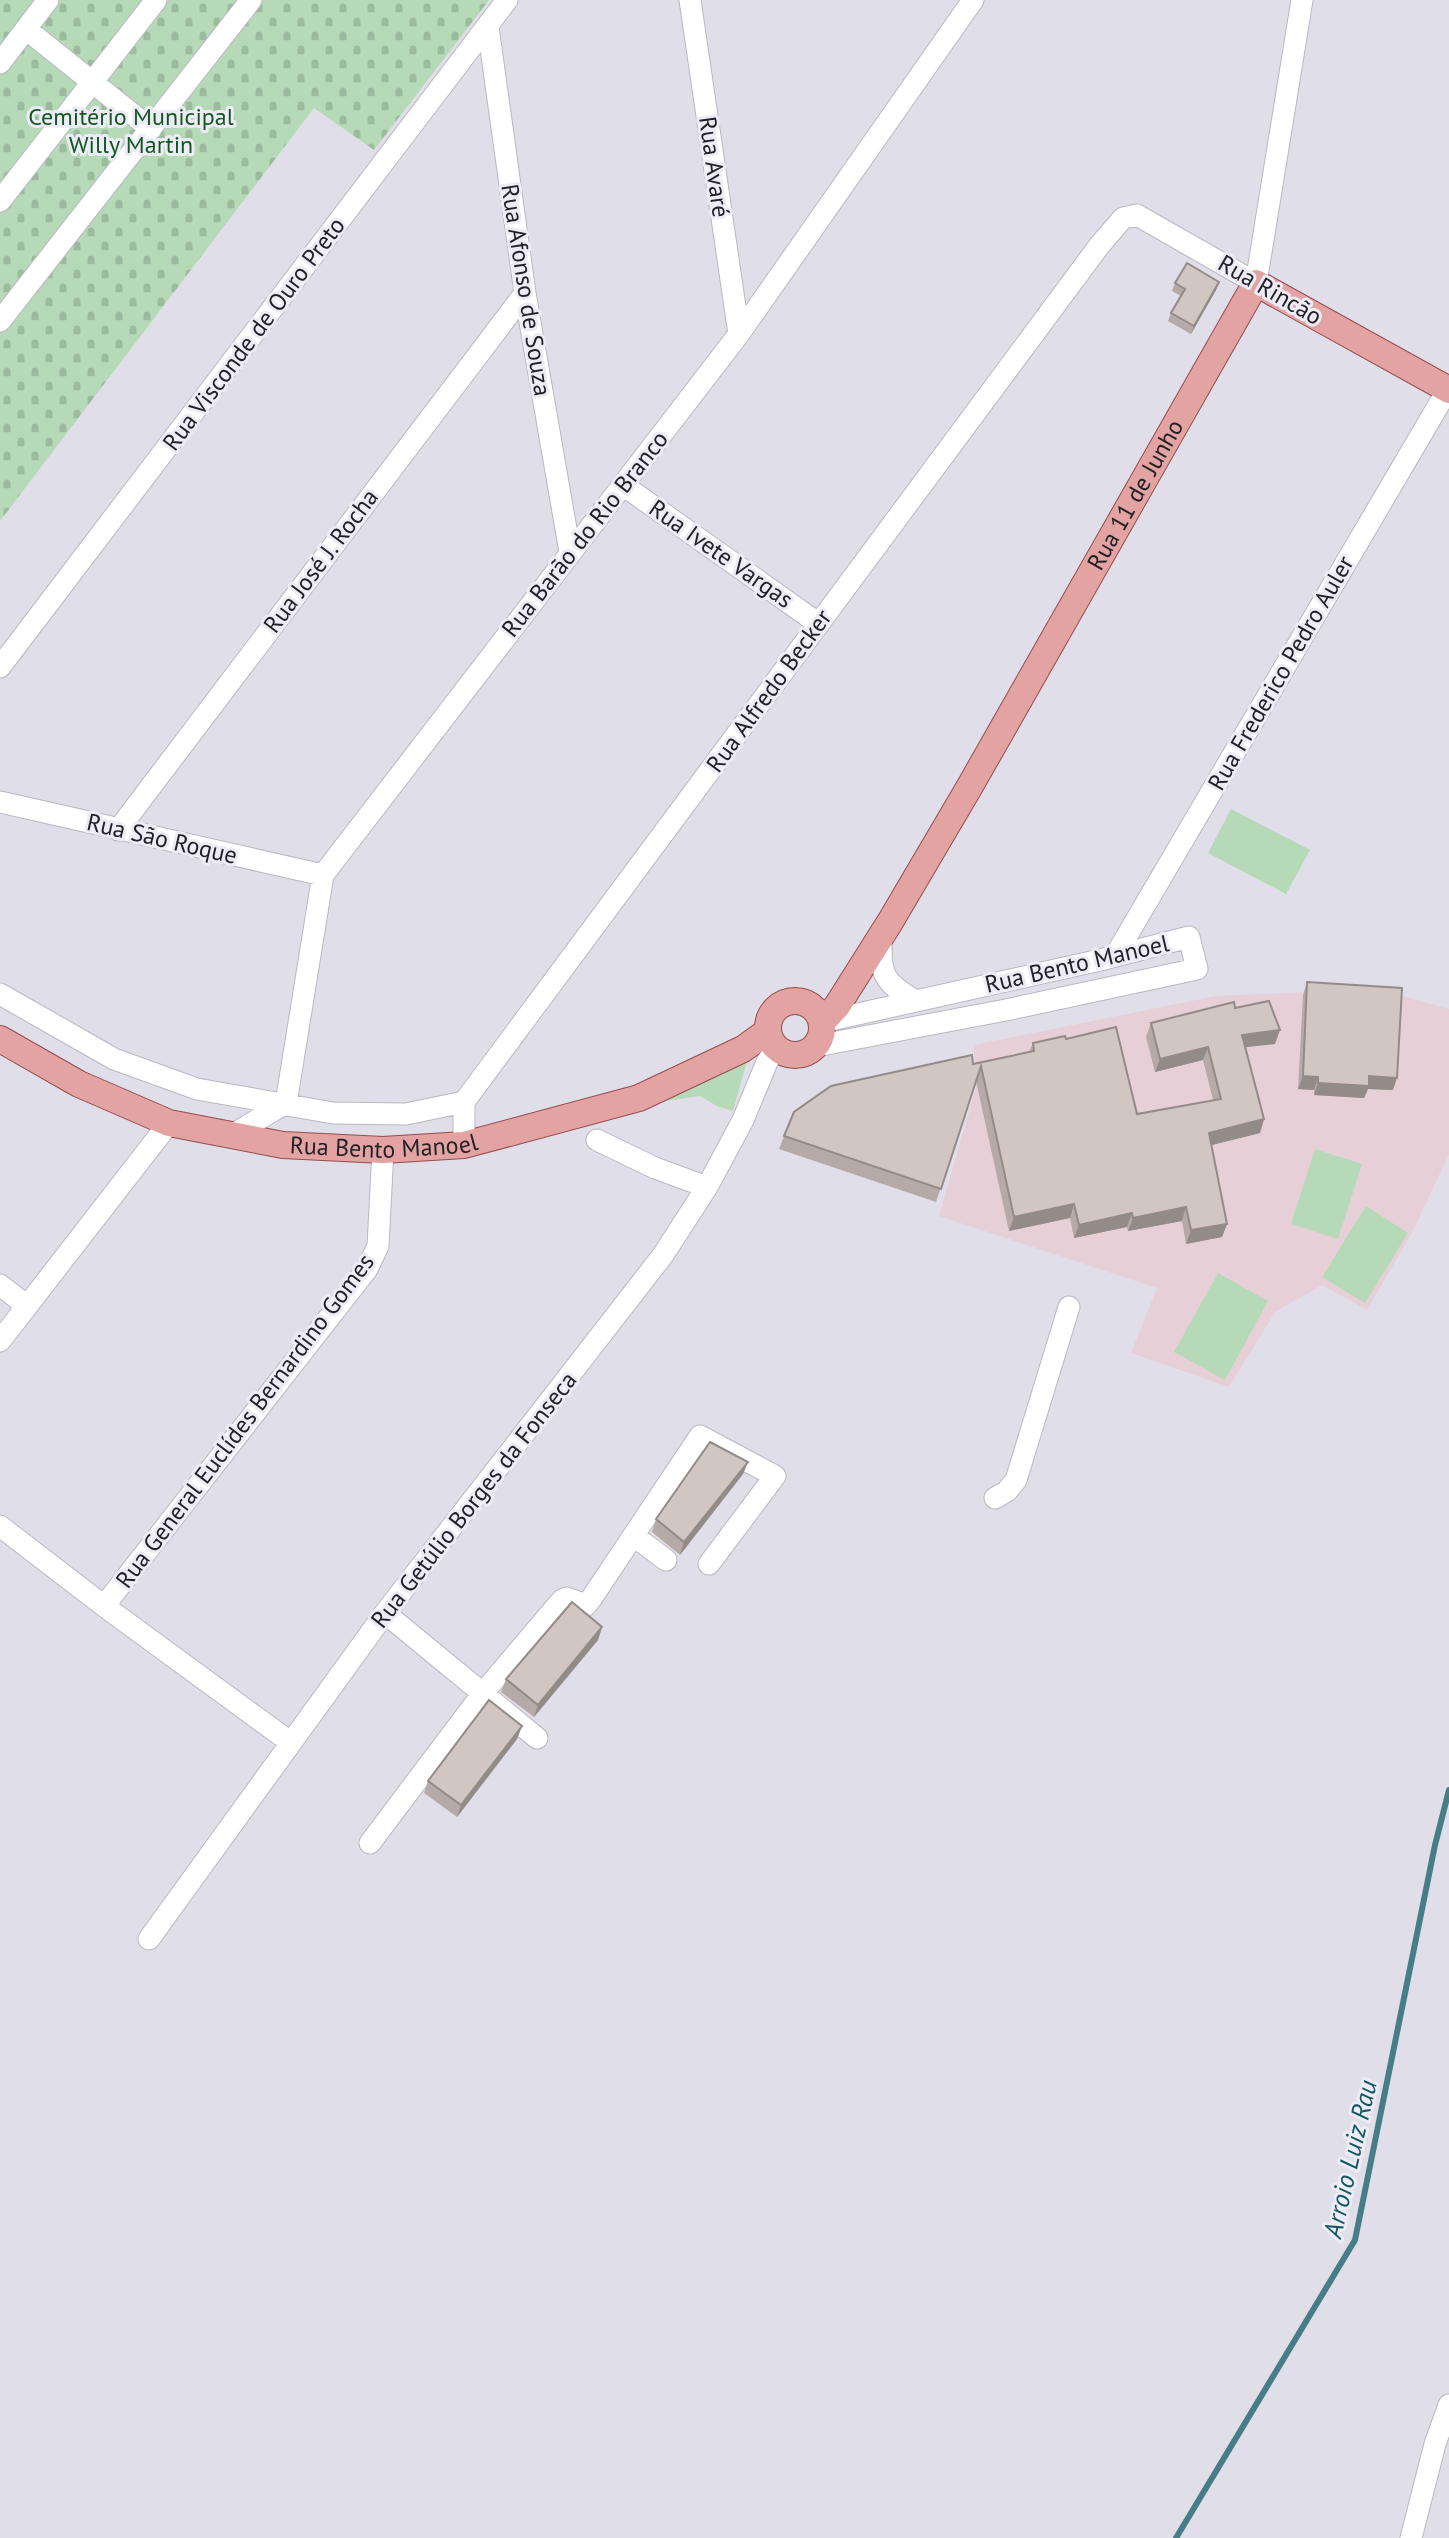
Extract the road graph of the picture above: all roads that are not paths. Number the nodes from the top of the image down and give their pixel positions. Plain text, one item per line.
1 (48, 0) edge
2 (156, 0) edge
3 (507, 0) edge
4 (690, 0) edge
5 (973, 0) edge
6 (1302, 0) edge
7 (243, 3) edge
8 (488, 27) junction
9 (26, 30) junction
10 (0, 63) edge
11 (92, 82) junction
12 (151, 129) junction
13 (0, 201) edge
14 (1099, 246) joint
15 (1256, 284) junction
16 (525, 293) junction
17 (0, 321) edge
18 (739, 334) junction
19 (1448, 390) edge
20 (623, 485) junction
21 (570, 552) junction
22 (819, 624) junction
23 (0, 667) edge
24 (0, 802) edge
25 (118, 830) junction
26 (323, 875) junction
27 (876, 944) junction
28 (1115, 957) junction
29 (0, 994) edge
30 (916, 1001) junction
31 (816, 1024) junction
32 (0, 1039) edge
33 (772, 1040) junction
34 (464, 1102) junction
35 (286, 1103) junction
36 (169, 1123) junction
37 (232, 1135) junction
38 (597, 1140) dead end
39 (464, 1145) junction
40 (383, 1150) junction
41 (707, 1187) junction
42 (0, 1285) edge
43 (27, 1306) junction
44 (1069, 1307) dead end
45 (0, 1341) edge
46 (995, 1498) dead end
47 (0, 1526) edge
48 (634, 1536) junction
49 (666, 1560) dead end
50 (709, 1564) dead end
51 (104, 1606) junction
52 (385, 1613) junction
53 (483, 1693) junction
54 (537, 1738) dead end
55 (290, 1742) junction
56 (370, 1843) dead end
57 (149, 1938) dead end
58 (1449, 2405) edge
59 (1411, 2538) edge

1 - 9 street
2 - 11 street
3 - 8 street, Rua Visconde de Ouro Preto
4 - 18 street, Rua Avaré
5 - 18 street, Rua Barão do Rio Branco
6 - 15 street, Rua 11 de Junho
7 - 12 street
8 - 16 street, Rua Afonso de Souza
8 - 23 street, Rua Visconde de Ouro Preto
9 - 10 street
9 - 11 street
11 - 12 street
11 - 13 street
12 - 17 street
14 - 15 street, Rua Rincão
14 - 22 street, Rua Alfredo Becker
15 - 19 main road, Rua Rincão
15 - 27 main road, Rua 11 de Junho
16 - 21 street, Rua Afonso de Souza
16 - 25 street, Rua José J. Rocha
18 - 20 street, Rua Barão do Rio Branco
19 - 28 street, Rua Frederico Pedro Auler
20 - 21 street, Rua Barão do Rio Branco
20 - 22 street, Rua Ivete Vargas
21 - 26 street, Rua Barão do Rio Branco
22 - 34 street, Rua Alfredo Becker
24 - 25 street, Rua São Roque
25 - 26 street, Rua São Roque
26 - 35 street, Rua Barão do Rio Branco
27 - 30 street
27 - 31 main road, Rua 11 de Junho
28 - 30 street, Rua Bento Manoel
28 - 31 street, Rua Bento Manoel
29 - 35 street
30 - 31 street, Rua Bento Manoel
31 - 33 main road
31 - 33 main road
32 - 36 main road, Rua Bento Manoel
33 - 39 main road, Rua Bento Manoel
33 - 41 street, Rua Getúlio Borges da Fonseca
34 - 35 street
34 - 39 street
35 - 37 street
36 - 37 main road, Rua Bento Manoel
36 - 43 street
37 - 40 main road, Rua Bento Manoel
38 - 41 street
39 - 40 main road, Rua Bento Manoel
40 - 51 street, Rua General Euclídes Bernardino Gomes
41 - 52 street, Rua Getúlio Borges da Fonseca
42 - 43 street
43 - 45 street
44 - 46 street
47 - 51 street
48 - 49 street
48 - 50 street
48 - 53 street
51 - 55 street
52 - 53 street
52 - 55 street, Rua Getúlio Borges da Fonseca
53 - 54 street
53 - 56 street
55 - 57 street, Rua Getúlio Borges da Fonseca
58 - 59 street

